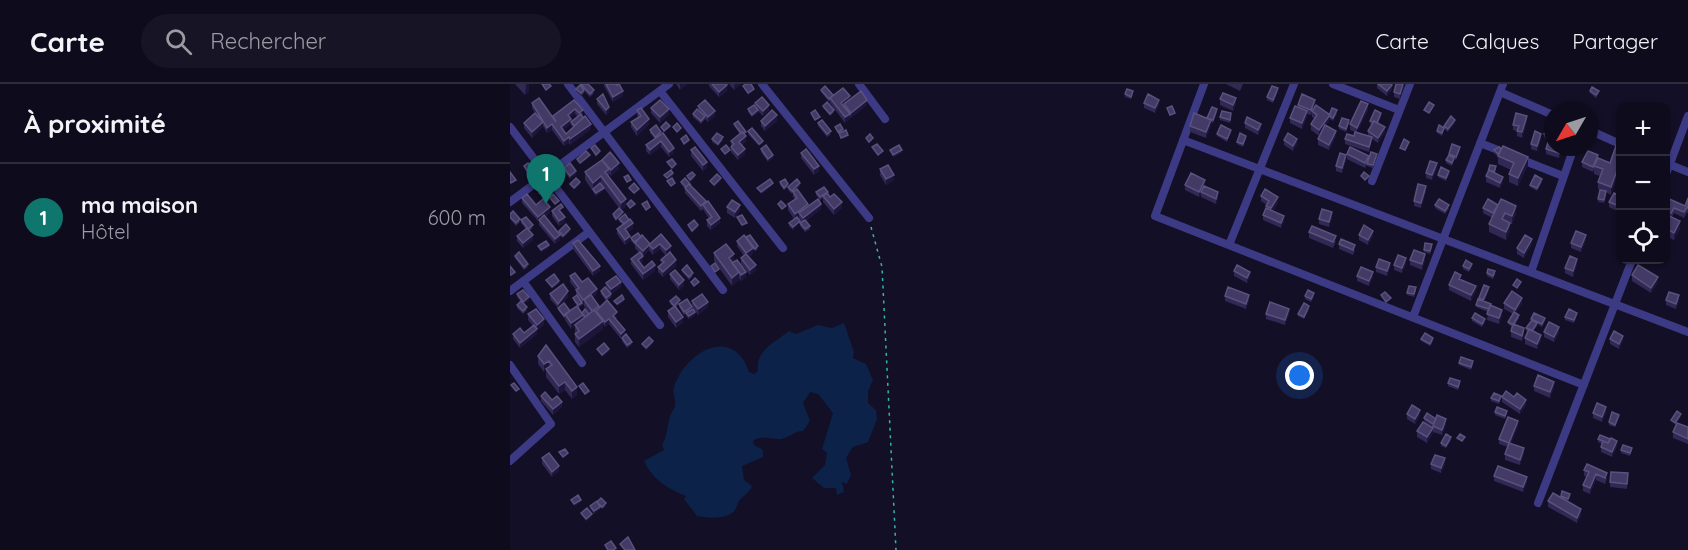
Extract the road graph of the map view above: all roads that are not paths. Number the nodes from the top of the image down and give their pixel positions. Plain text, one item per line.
1 (568, 84) edge
2 (669, 84) edge
3 (762, 84) edge
4 (859, 84) edge
5 (1204, 84) edge
6 (1294, 84) edge
7 (1333, 84) edge
8 (1410, 84) edge
9 (1501, 88) edge
10 (660, 91) junction
11 (1399, 110) junction
12 (1544, 110) edge
13 (1688, 116) edge
14 (885, 119) dead end
15 (510, 127) edge
16 (605, 133) junction
17 (1598, 134) edge
18 (1183, 140) junction
19 (1616, 142) edge
20 (1480, 143) junction
21 (1571, 156) edge
22 (1670, 157) edge
23 (1670, 165) edge
24 (1259, 169) junction
25 (1688, 172) edge
26 (546, 175) junction
27 (1563, 176) junction
28 (1372, 181) dead end
29 (510, 202) edge
30 (869, 218) road end
31 (589, 231) junction
32 (1443, 239) junction
33 (1229, 245) junction
34 (783, 248) dead end
35 (1630, 264) edge
36 (1530, 272) junction
37 (523, 281) junction
38 (723, 290) dead end
39 (510, 291) edge
40 (1615, 304) junction
41 (1413, 317) junction
42 (660, 325) dead end
43 (1688, 332) edge
44 (582, 363) dead end
45 (510, 365) edge
46 (1584, 385) junction
47 (510, 461) edge
48 (1538, 503) dead end

1 - 16 street
2 - 10 street
3 - 30 street
4 - 14 street
5 - 18 street
6 - 24 street
7 - 11 street
8 - 11 street
9 - 12 street
9 - 20 street
10 - 16 street
10 - 34 street
11 - 28 street
13 - 22 street
15 - 26 street
16 - 26 street
16 - 38 street
17 - 19 street
18 - 24 street
18 - 33 street
20 - 27 street
20 - 32 street
21 - 27 street
23 - 25 street
24 - 32 street
24 - 33 street
26 - 29 street
26 - 31 street
27 - 36 street
31 - 37 street
31 - 42 street
32 - 36 street
32 - 41 street
33 - 41 street
35 - 40 street
36 - 40 street
37 - 39 street
37 - 44 street
40 - 43 street
40 - 46 street
41 - 46 street
45 - 47 street
46 - 48 street

